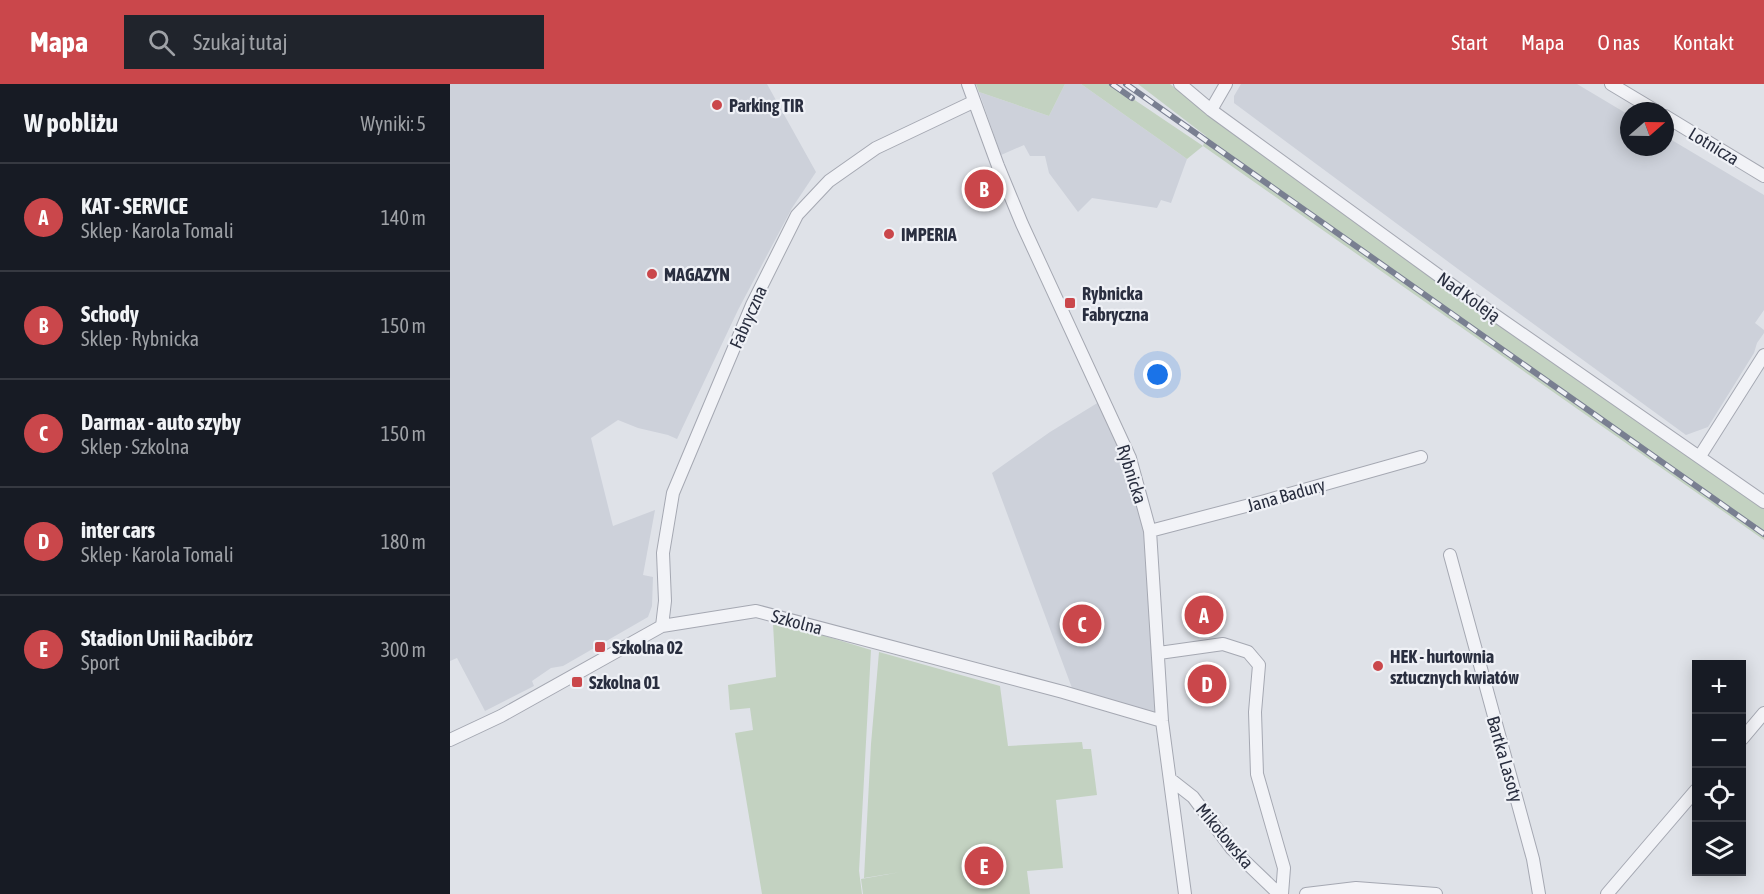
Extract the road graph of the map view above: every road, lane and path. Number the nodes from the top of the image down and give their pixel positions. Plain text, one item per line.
1 (968, 84) edge
2 (1180, 84) edge
3 (1226, 84) edge
4 (1611, 84) edge
5 (973, 102) junction
6 (1641, 102) edge
7 (1211, 110) junction
8 (1674, 121) edge
9 (1764, 176) edge
10 (1764, 355) edge
11 (1700, 456) junction
12 (1421, 457) dead end
13 (1764, 502) edge
14 (1150, 531) junction
15 (1450, 555) dead end
16 (662, 626) junction
17 (1159, 653) junction
18 (1764, 713) edge
19 (1162, 721) junction
20 (1746, 734) edge
21 (450, 740) edge
22 (1170, 779) junction
23 (1692, 795) edge
24 (1185, 894) edge
25 (1281, 894) edge
26 (1306, 894) edge
27 (1436, 894) edge
28 (1539, 894) edge
29 (1607, 894) edge

1 - 5 street, Rybnicka
2 - 7 street, Nad Koleją
3 - 7 street
4 - 6 street
5 - 14 street, Rybnicka
5 - 16 street, Fabryczna
7 - 11 street, Nad Koleją
8 - 9 street, Lotnicza
10 - 11 street
11 - 13 street, Nad Koleją
12 - 14 street, Jana Badury
14 - 17 street, Rybnicka
15 - 28 street, Bartka Lasoty
16 - 19 street, Szkolna
16 - 21 street, Szkolna
17 - 19 street, Rybnicka
17 - 25 street
18 - 20 street
19 - 22 street, Rybnicka
22 - 24 street, Rybnicka
22 - 25 street, Mikołowska
23 - 29 street
26 - 27 street

